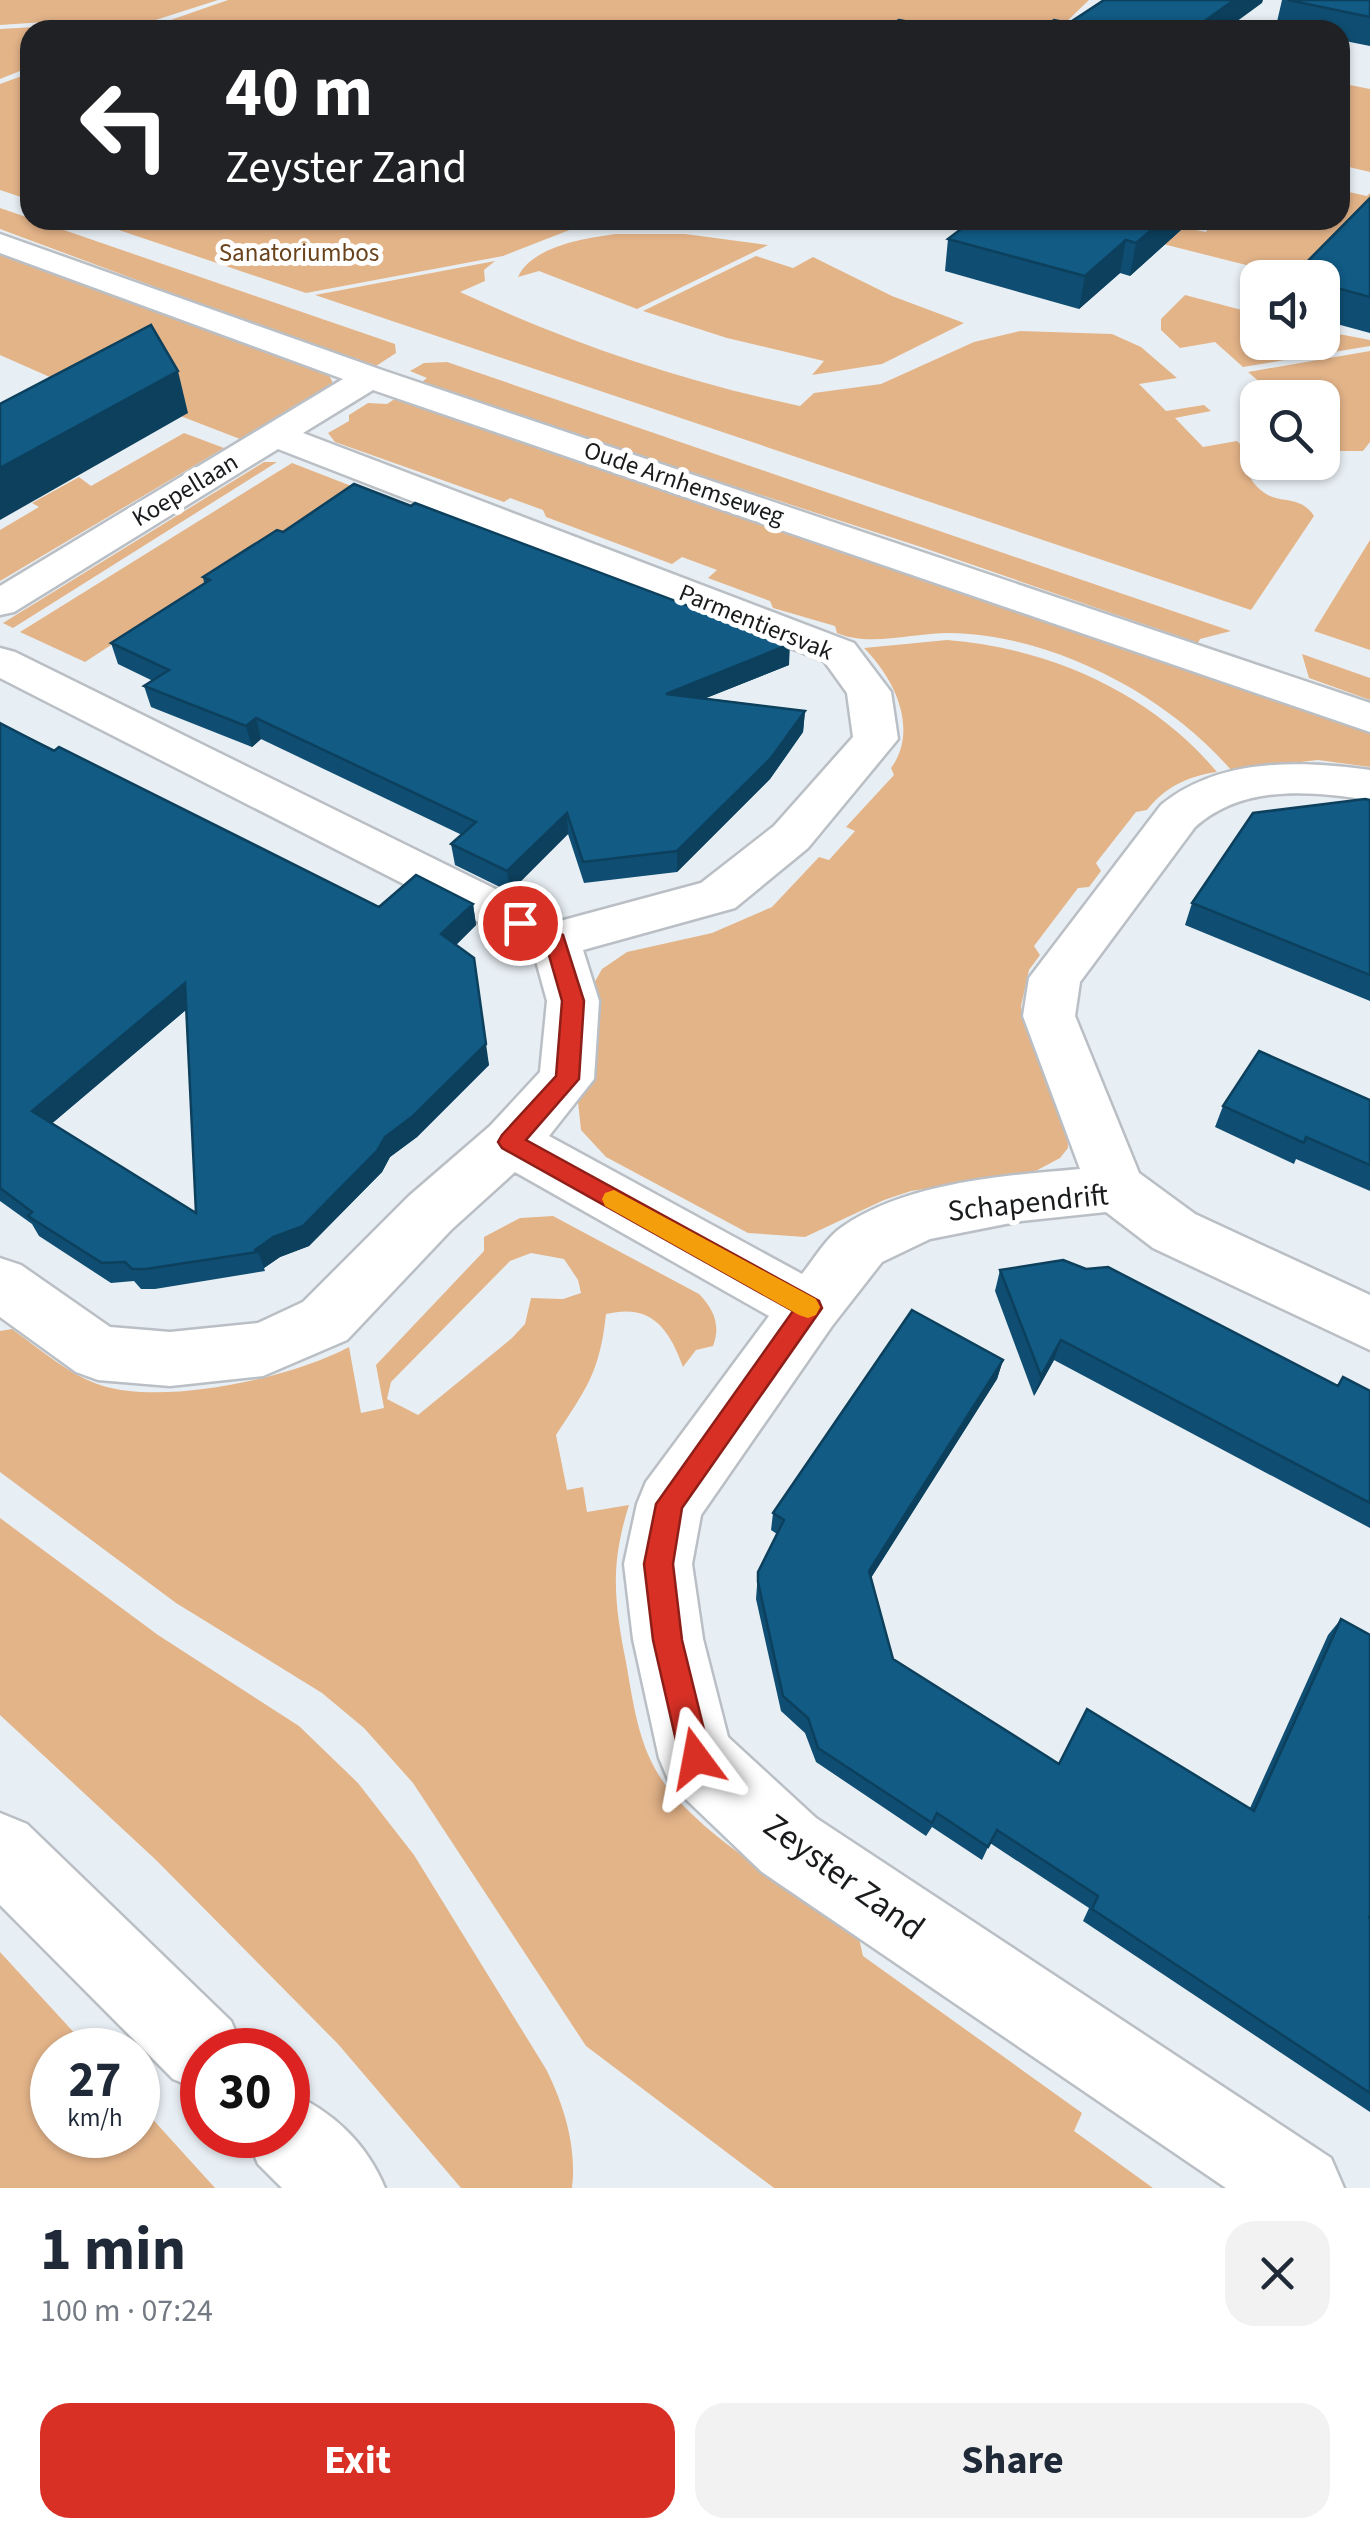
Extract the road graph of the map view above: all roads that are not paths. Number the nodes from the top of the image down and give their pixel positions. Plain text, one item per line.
1 (0, 242) edge
2 (370, 377) junction
3 (274, 435) junction
4 (0, 604) edge
5 (0, 661) edge
6 (1370, 718) edge
7 (1370, 784) edge
8 (555, 940) junction
9 (510, 1142) junction
10 (1116, 1188) junction
11 (0, 1283) edge
12 (810, 1308) junction
13 (1370, 1324) edge
14 (0, 1851) edge
15 (180, 2028) edge
16 (310, 2156) edge
17 (342, 2188) edge
18 (1301, 2188) edge

1 - 2 street, Oude Arnhemseweg
2 - 3 street, Koepellaan
2 - 6 street, Oude Arnhemseweg
3 - 4 street, Koepellaan
3 - 8 street, Parmentiersvak
5 - 8 street
7 - 10 street
8 - 9 street
9 - 11 street
9 - 12 street
10 - 12 street, Schapendrift
10 - 13 street, Schapendrift
12 - 18 street, Zeyster Zand
14 - 15 street
16 - 17 street

